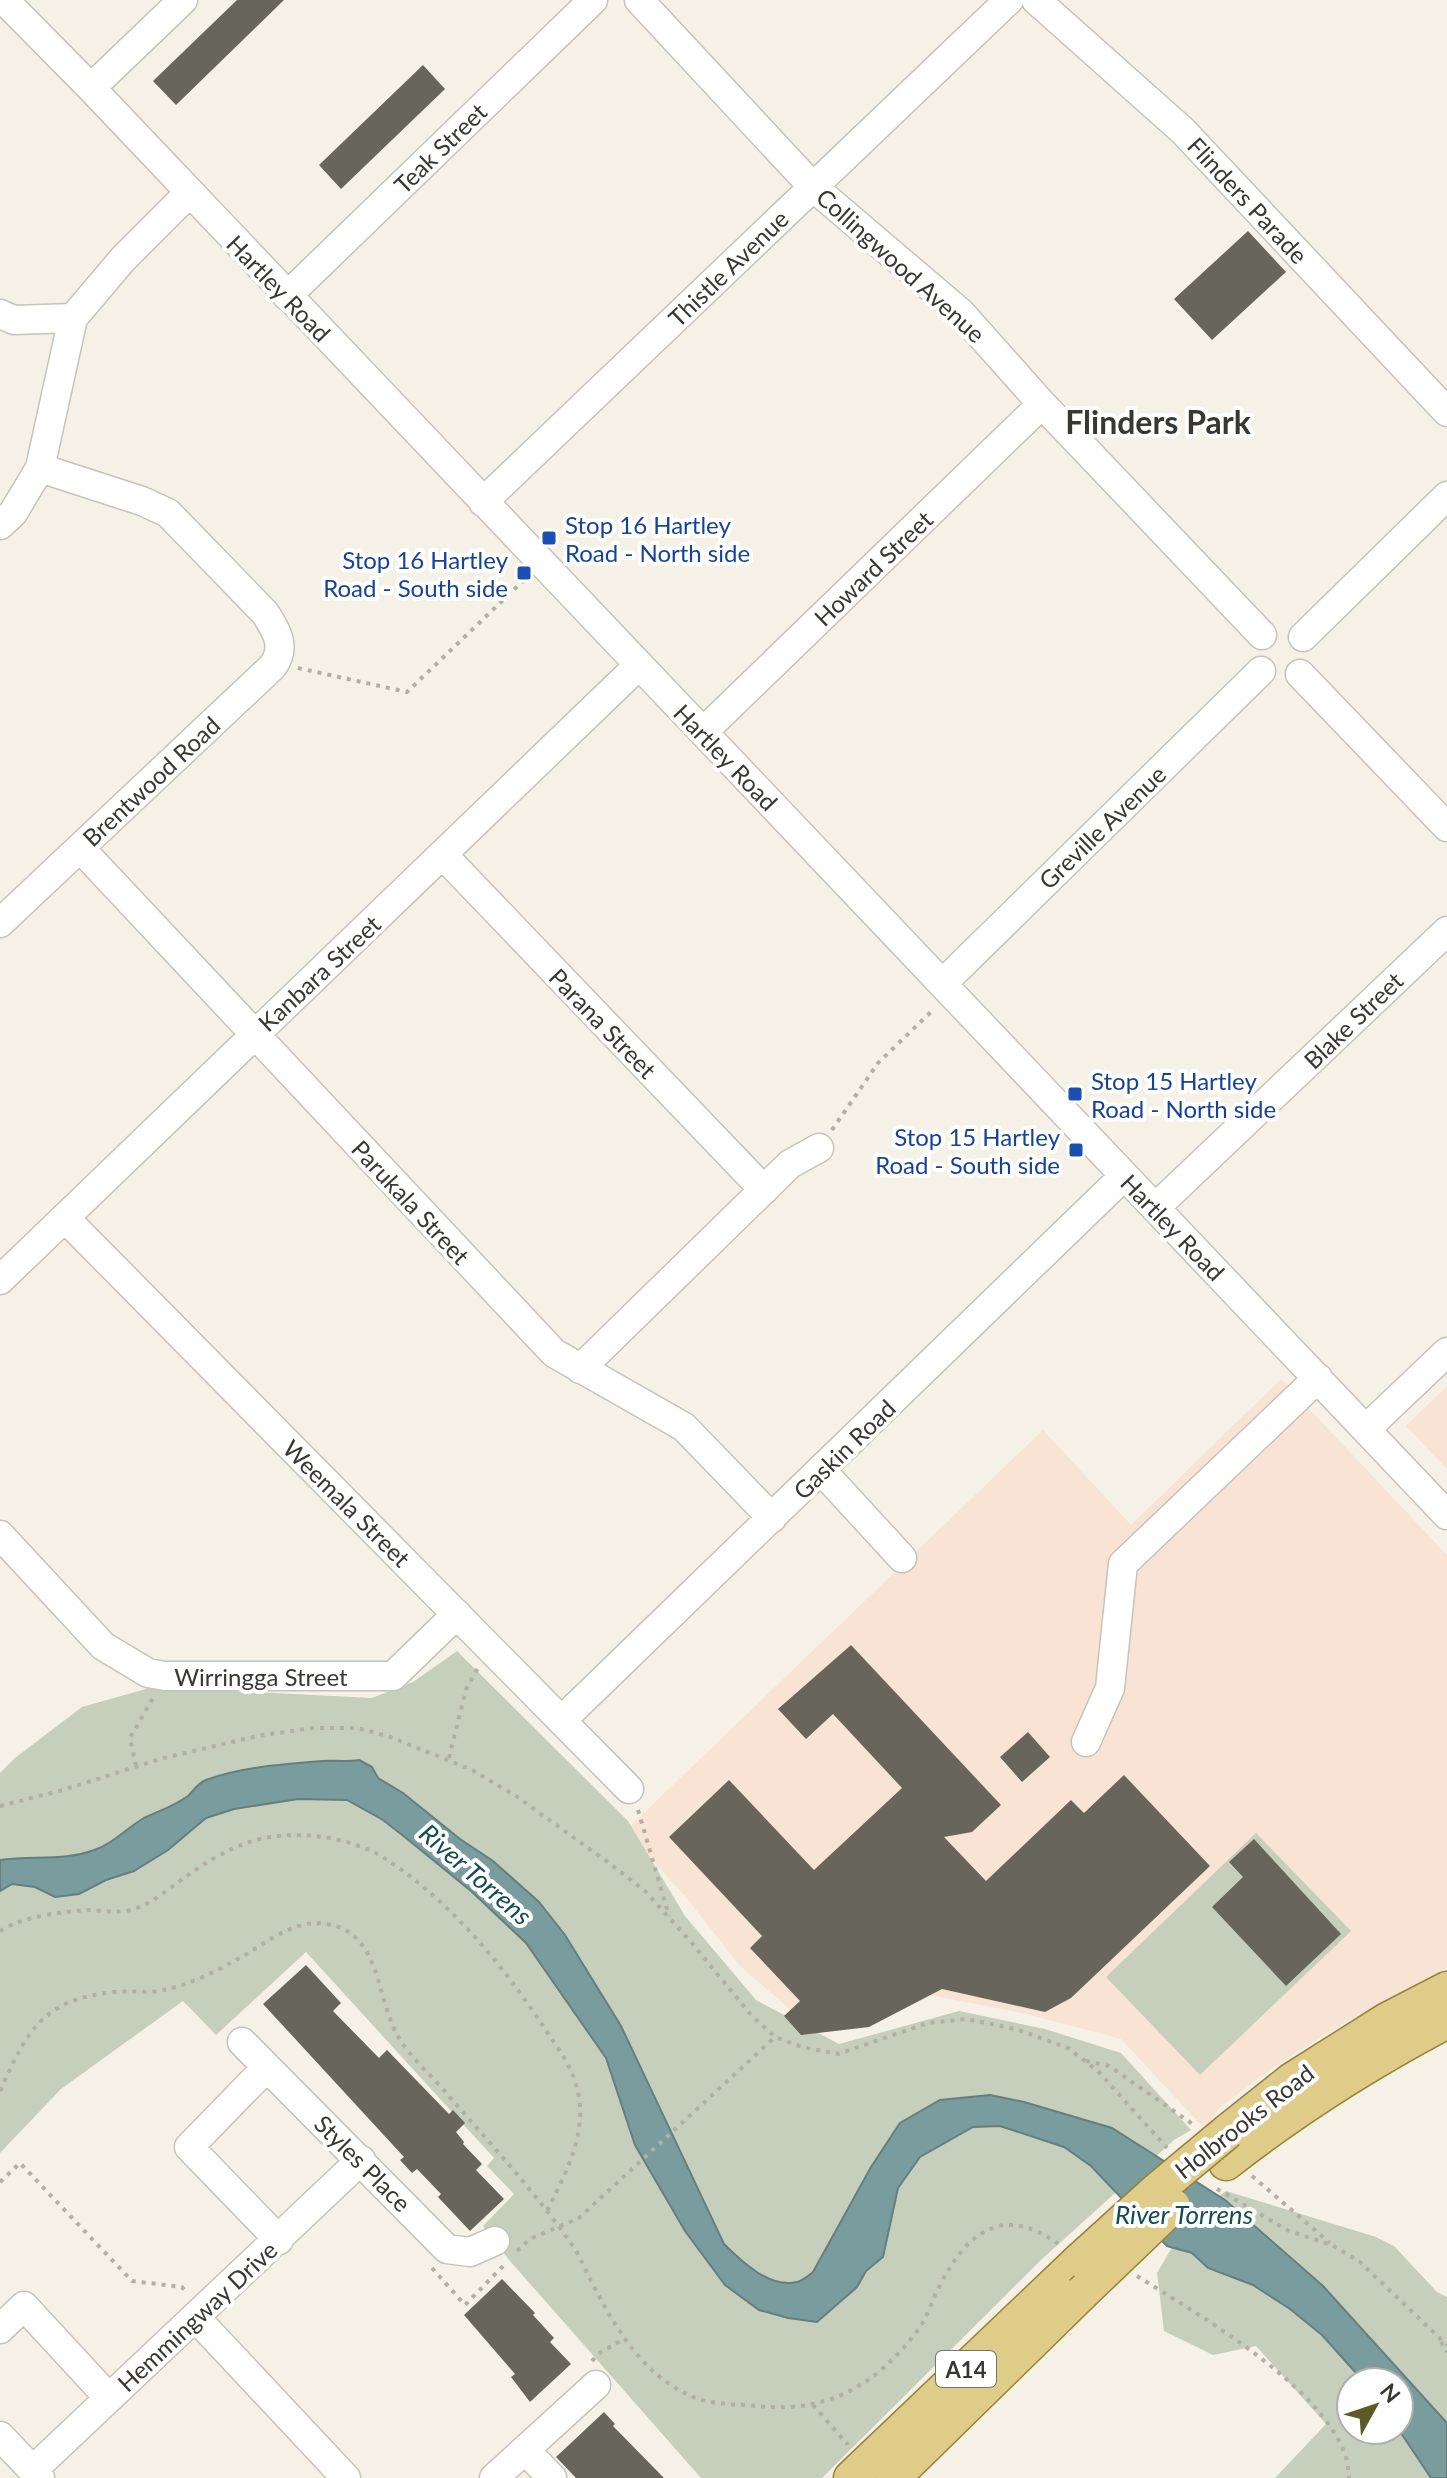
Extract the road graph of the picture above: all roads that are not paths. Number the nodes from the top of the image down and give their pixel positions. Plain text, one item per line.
1 (4, 0) edge
2 (183, 0) edge
3 (593, 0) edge
4 (639, 0) edge
5 (1009, 0) edge
6 (1036, 0) edge
7 (91, 88) junction
8 (813, 187) junction
9 (189, 193) junction
10 (287, 296) junction
11 (0, 314) edge
12 (73, 318) junction
13 (1042, 404) junction
14 (1447, 412) edge
15 (40, 468) junction
16 (1447, 496) edge
17 (483, 502) junction
18 (0, 525) edge
19 (1262, 635) junction
20 (1303, 637) junction
21 (638, 666) junction
22 (1261, 671) junction
23 (1300, 674) junction
24 (703, 732) junction
25 (1447, 827) edge
26 (80, 848) junction
27 (443, 855) junction
28 (0, 923) edge
29 (1447, 931) edge
30 (947, 988) junction
31 (253, 1035) junction
32 (819, 1148) road end
33 (1124, 1176) junction
34 (764, 1190) junction
35 (1155, 1208) junction
36 (65, 1218) junction
37 (0, 1280) edge
38 (1447, 1352) edge
39 (580, 1369) junction
40 (1318, 1378) junction
41 (1367, 1428) junction
42 (822, 1471) junction
43 (1447, 1515) edge
44 (772, 1518) junction
45 (0, 1535) edge
46 (902, 1558) dead end
47 (457, 1614) junction
48 (562, 1720) junction
49 (1086, 1742) dead end
50 (629, 1789) road end
51 (1447, 1989) edge
52 (1447, 2021) edge
53 (242, 2042) dead end
54 (267, 2067) junction
55 (1225, 2158) junction
56 (361, 2160) junction
57 (279, 2240) junction
58 (495, 2241) dead end
59 (1081, 2276) junction
60 (193, 2307) junction
61 (0, 2329) edge
62 (596, 2385) dead end
63 (109, 2398) junction
64 (0, 2436) edge
65 (525, 2450) junction
66 (37, 2474) edge
67 (870, 2474) edge
68 (346, 2478) edge
69 (494, 2478) edge
70 (552, 2478) edge

1 - 7 street, Hartley Road
2 - 7 street
3 - 10 street, Teak Street
4 - 8 street, Collingwood Avenue
5 - 8 street, Thistle Avenue
6 - 14 street, Flinders Parade
7 - 9 street, Hartley Road
8 - 13 street, Collingwood Avenue
8 - 17 street, Thistle Avenue
9 - 10 street, Hartley Road
9 - 12 street
10 - 17 street, Hartley Road
11 - 12 street
12 - 15 street
13 - 19 street, Collingwood Avenue
13 - 24 street, Howard Street
15 - 18 street
15 - 26 street, Brentwood Road
16 - 20 street
17 - 21 street, Hartley Road
19 - 20 street
19 - 22 street
20 - 23 street
21 - 24 street, Hartley Road
21 - 27 street, Kanbara Street
22 - 23 street
22 - 30 street, Greville Avenue
23 - 25 street
24 - 30 street, Hartley Road
26 - 28 street, Brentwood Road
26 - 31 street, Parukala Street
27 - 31 street, Kanbara Street
27 - 34 street, Parana Street
29 - 35 street, Blake Street
30 - 33 street, Hartley Road
31 - 36 street, Kanbara Street
31 - 39 street, Parukala Street
32 - 34 street
33 - 35 street, Hartley Road
33 - 42 street, Gaskin Road
34 - 39 street
35 - 40 street, Hartley Road
36 - 37 street, Kanbara Street
36 - 47 street, Weemala Street
38 - 41 street
39 - 44 street, Parukala Street
40 - 41 street, Hartley Road
40 - 49 street
41 - 43 street, Hartley Road
42 - 44 street, Gaskin Road
42 - 46 street
44 - 48 street, Gaskin Road
45 - 47 street, Wirringga Street
47 - 48 street, Weemala Street
48 - 50 street, Weemala Street
51 - 55 main road, Holbrooks Road / A14
52 - 55 main road, Holbrooks Road / A14
53 - 54 street, Styles Place
54 - 56 street, Styles Place
54 - 57 street
55 - 59 main road, Holbrooks Road / A14, bridge
55 - 59 main road, Holbrooks Road / A14, bridge
56 - 57 street, Hemmingway Drive
56 - 58 street, Styles Place
57 - 60 street, Hemmingway Drive
59 - 67 main road, Holbrooks Road / A14
60 - 63 street, Hemmingway Drive
60 - 68 street
61 - 63 street
62 - 65 street
63 - 66 street, Hemmingway Drive
64 - 66 street
65 - 69 street
65 - 70 street

